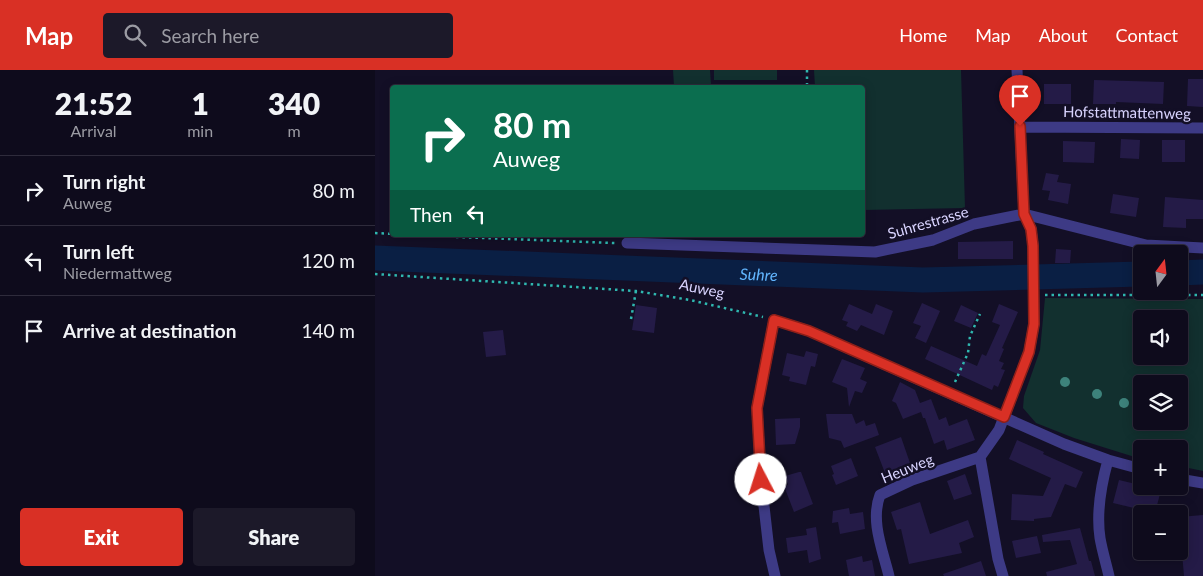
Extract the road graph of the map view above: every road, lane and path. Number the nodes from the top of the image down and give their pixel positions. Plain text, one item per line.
1 (807, 70) edge
2 (1017, 70) edge
3 (807, 85) edge
4 (1020, 126) junction
5 (1203, 128) edge
6 (1024, 214) junction
7 (375, 233) edge
8 (390, 234) edge
9 (460, 237) edge
10 (627, 243) joint
11 (1203, 248) edge
12 (375, 274) edge
13 (635, 291) junction
14 (1033, 291) junction
15 (1203, 295) edge
16 (980, 314) dead end
17 (631, 319) dead end
18 (774, 320) junction
19 (950, 394) junction
20 (1004, 417) junction
21 (980, 456) junction
22 (1108, 460) junction
23 (1133, 467) edge
24 (1188, 480) edge
25 (1203, 483) edge
26 (775, 576) edge
27 (889, 576) edge
28 (1003, 576) edge
29 (1109, 576) edge

1 - 3 path
2 - 4 street
4 - 5 street, Hofstattmattenweg
4 - 6 street
6 - 10 street, Suhrestrasse
6 - 11 street, Suhrestrasse
6 - 14 street
7 - 8 path
9 - 10 path
12 - 13 path, Auweg
13 - 17 path
13 - 18 path, Auweg
14 - 15 path
14 - 20 street
16 - 19 path
18 - 19 street
18 - 26 street
19 - 20 street
20 - 21 street
20 - 22 street
21 - 27 street, Heuweg
21 - 28 street
22 - 23 street
22 - 29 street
24 - 25 street

